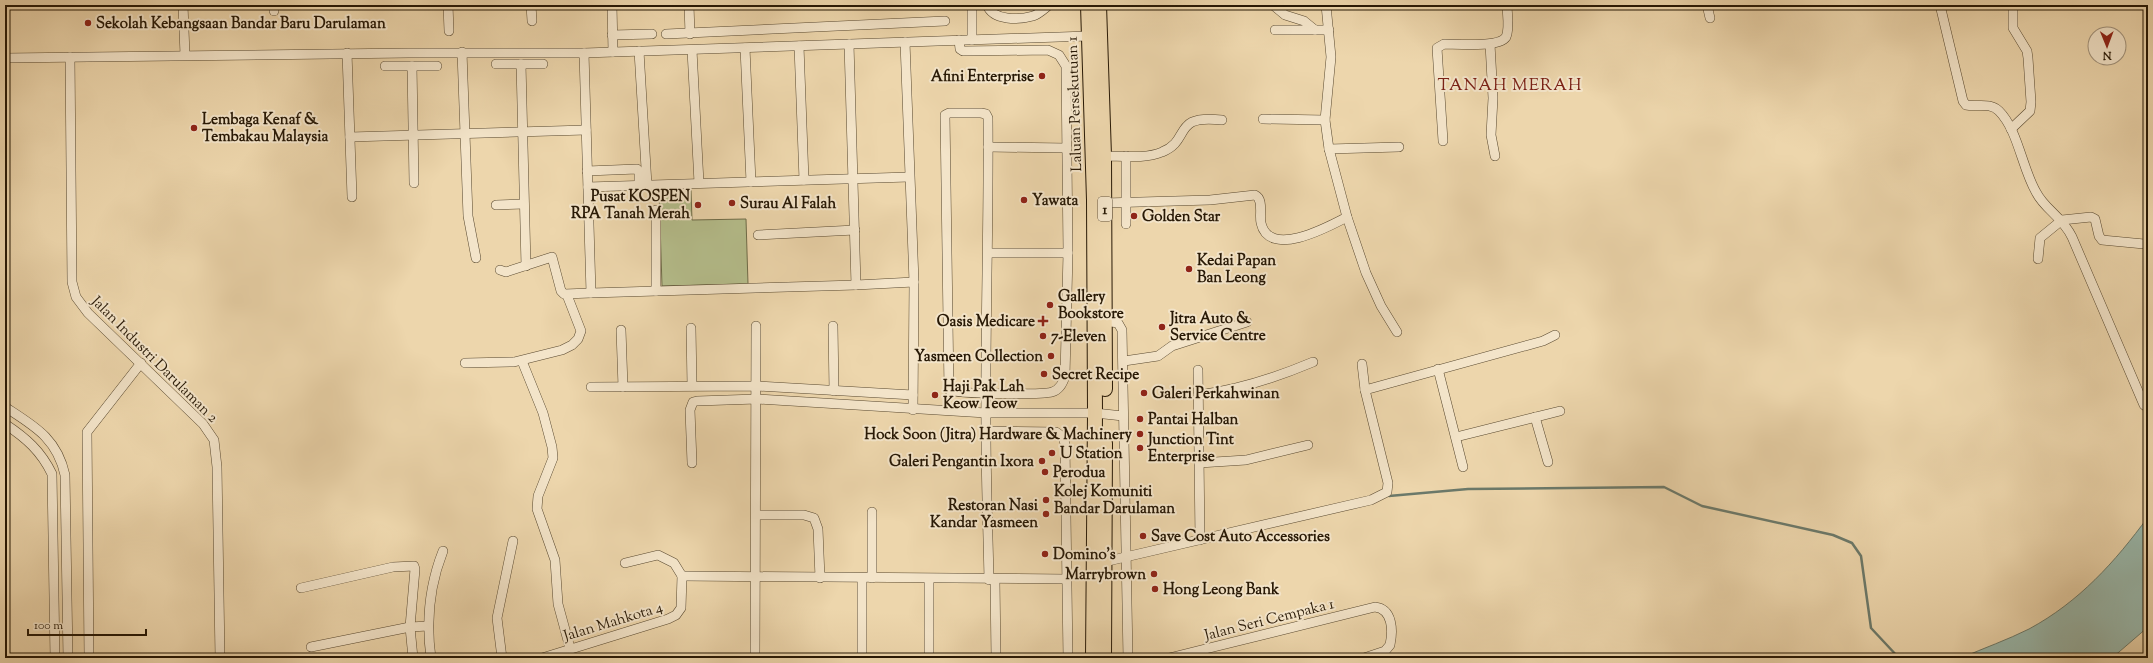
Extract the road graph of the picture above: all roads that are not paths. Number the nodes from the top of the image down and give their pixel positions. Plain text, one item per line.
1 (183, 5) edge
2 (448, 5) edge
3 (531, 5) edge
4 (612, 5) edge
5 (689, 5) edge
6 (972, 5) edge
7 (987, 5) edge
8 (1049, 5) edge
9 (1088, 5) edge
10 (1099, 5) edge
11 (1273, 5) edge
12 (1326, 5) edge
13 (1507, 5) edge
14 (1708, 5) edge
15 (1940, 5) edge
16 (2013, 5) edge
17 (1710, 18) dead end
18 (945, 20) dead end
19 (532, 21) dead end
20 (1275, 30) dead end
21 (1314, 30) junction
22 (1329, 30) junction
23 (449, 31) dead end
24 (652, 34) dead end
25 (666, 34) dead end
26 (690, 34) junction
27 (612, 35) junction
28 (1088, 36) junction
29 (1034, 38) junction
30 (959, 40) junction
31 (972, 40) junction
32 (905, 42) junction
33 (849, 44) junction
34 (1490, 44) junction
35 (799, 46) junction
36 (745, 48) junction
37 (692, 50) junction
38 (1035, 50) junction
39 (639, 51) junction
40 (462, 52) junction
41 (613, 52) junction
42 (584, 53) junction
43 (347, 54) junction
44 (185, 55) junction
45 (70, 57) junction
46 (5, 58) edge
47 (496, 64) dead end
48 (521, 64) junction
49 (543, 64) dead end
50 (385, 66) dead end
51 (412, 66) junction
52 (437, 66) dead end
53 (1263, 119) dead end
54 (1222, 120) dead end
55 (1325, 120) junction
56 (2011, 129) junction
57 (586, 130) junction
58 (522, 132) junction
59 (466, 133) junction
60 (414, 135) junction
61 (350, 136) junction
62 (1443, 141) dead end
63 (988, 147) junction
64 (1399, 147) dead end
65 (1067, 148) junction
66 (1329, 149) junction
67 (1104, 156) junction
68 (1126, 156) junction
69 (1495, 156) dead end
70 (587, 171) junction
71 (909, 177) junction
72 (854, 178) junction
73 (804, 180) junction
74 (751, 182) junction
75 (414, 183) dead end
76 (699, 183) junction
77 (643, 185) junction
78 (588, 187) junction
79 (352, 197) dead end
80 (1105, 203) junction
81 (1126, 203) junction
82 (524, 204) junction
83 (496, 205) dead end
84 (656, 210) dead end
85 (1347, 217) junction
86 (2062, 220) junction
87 (1126, 224) dead end
88 (855, 230) junction
89 (758, 235) dead end
90 (2144, 244) dead end
91 (988, 253) junction
92 (1068, 253) junction
93 (476, 258) dead end
94 (2038, 259) dead end
95 (526, 266) junction
96 (500, 270) dead end
97 (914, 282) junction
98 (856, 286) junction
99 (656, 291) junction
100 (591, 293) junction
101 (567, 295) junction
102 (1105, 321) junction
103 (1247, 322) dead end
104 (756, 326) dead end
105 (834, 326) dead end
106 (691, 328) dead end
107 (621, 330) dead end
108 (1396, 332) dead end
109 (1555, 335) dead end
110 (522, 361) junction
111 (1124, 361) junction
112 (1312, 362) dead end
113 (141, 363) junction
114 (465, 363) dead end
115 (1362, 364) dead end
116 (1438, 369) junction
117 (1198, 370) dead end
118 (692, 386) junction
119 (757, 386) junction
120 (591, 387) dead end
121 (623, 387) junction
122 (1365, 390) junction
123 (834, 391) junction
124 (986, 392) junction
125 (913, 395) junction
126 (1198, 395) junction
127 (757, 399) junction
128 (5, 407) edge
129 (2148, 408) edge
130 (913, 410) junction
131 (1560, 411) dead end
132 (986, 413) junction
133 (1100, 413) junction
134 (1123, 416) junction
135 (1535, 417) junction
136 (5, 424) edge
137 (986, 431) junction
138 (1456, 437) junction
139 (1308, 445) dead end
140 (1548, 462) dead end
141 (692, 463) dead end
142 (1199, 463) junction
143 (1463, 467) dead end
144 (872, 512) dead end
145 (756, 515) junction
146 (1200, 540) junction
147 (513, 541) dead end
148 (442, 551) dead end
149 (1125, 556) junction
150 (1104, 562) junction
151 (625, 563) dead end
152 (682, 576) junction
153 (757, 576) junction
154 (820, 578) junction
155 (862, 578) junction
156 (872, 578) junction
157 (929, 579) junction
158 (1067, 579) junction
159 (992, 580) junction
160 (301, 588) dead end
161 (428, 626) junction
162 (410, 628) junction
163 (311, 647) dead end
164 (570, 648) junction
165 (1198, 655) edge
166 (55, 658) edge
167 (68, 658) edge
168 (89, 658) edge
169 (220, 658) edge
170 (413, 658) edge
171 (431, 658) edge
172 (502, 658) edge
173 (542, 658) edge
174 (755, 658) edge
175 (862, 658) edge
176 (929, 658) edge
177 (996, 658) edge
178 (1068, 658) edge
179 (1093, 658) edge
180 (1104, 658) edge
181 (1128, 658) edge
182 (1169, 658) edge
183 (1364, 658) edge

1 - 44 street
2 - 23 street
3 - 19 street
4 - 27 street
5 - 26 street
6 - 31 street
7 - 8 street
9 - 28 highway, Laluan Persekutuan 1 / 1
10 - 67 highway, Laluan Persekutuan 1 / 1
11 - 21 street
12 - 22 street
13 - 34 street
14 - 17 street
15 - 56 street
16 - 56 street
18 - 26 street
20 - 21 street
21 - 22 street
22 - 55 street
24 - 27 street
25 - 26 street
27 - 41 street
28 - 29 street
28 - 133 highway, Laluan Persekutuan 1 / 1
29 - 31 street
29 - 38 street
30 - 31 street
30 - 32 street
30 - 38 street
32 - 33 street
32 - 71 street
33 - 35 street
33 - 72 street
34 - 62 street
34 - 69 street
35 - 36 street
35 - 73 street
36 - 37 street
36 - 74 street
37 - 39 street
37 - 76 street
38 - 65 street
39 - 41 street
39 - 77 street
40 - 42 street
40 - 43 street
40 - 59 street
41 - 42 street
42 - 57 street
43 - 44 street
43 - 61 street
44 - 45 street
45 - 46 street
45 - 113 street, Jalan Industri Darulaman 2
47 - 48 street
48 - 49 street
48 - 58 street
50 - 51 street
51 - 52 street
51 - 60 street
53 - 55 street
54 - 68 street
55 - 66 street
56 - 86 street
57 - 58 street
57 - 70 street
58 - 59 street
58 - 82 street
59 - 60 street
59 - 93 street
60 - 61 street
60 - 75 street
61 - 79 street
63 - 65 street
63 - 91 street
63 - 124 street
64 - 66 street
65 - 92 street
66 - 85 street
67 - 68 street
67 - 80 highway, Laluan Persekutuan 1 / 1
68 - 81 street
70 - 77 street
70 - 78 street
71 - 72 street
71 - 97 street
72 - 73 street
72 - 88 street
73 - 74 street
74 - 76 street
76 - 77 street
77 - 78 street
78 - 100 street
80 - 81 street
80 - 102 highway, Laluan Persekutuan 1 / 1
81 - 85 street
81 - 87 street
82 - 83 street
82 - 95 street
84 - 99 street
85 - 108 street
86 - 90 street
86 - 94 street
86 - 129 street
88 - 89 street
88 - 98 street
91 - 92 street
91 - 124 street
92 - 124 street
95 - 96 street
95 - 101 street
97 - 98 street
97 - 125 street
98 - 99 street
99 - 100 street
100 - 101 street
101 - 110 street
102 - 111 street
102 - 133 highway, Laluan Persekutuan 1 / 1
103 - 111 street
104 - 119 street
105 - 123 street
106 - 118 street
107 - 121 street
109 - 116 street
110 - 114 street
110 - 164 street
111 - 134 street
112 - 126 street
113 - 168 street
113 - 169 street, Jalan Industri Darulaman 2
115 - 122 street
116 - 122 street
116 - 138 street
117 - 126 street
118 - 119 street
118 - 121 street
119 - 123 street
119 - 127 street
120 - 121 street
122 - 146 street
123 - 125 street
124 - 132 street
125 - 130 street
126 - 142 street
127 - 130 street
127 - 141 street
127 - 145 street
128 - 167 street
130 - 132 street
131 - 135 street
132 - 133 street
132 - 137 street
133 - 134 street
133 - 150 highway, Laluan Persekutuan 1 / 1
133 - 179 highway, Laluan Persekutuan 1 / 1
134 - 149 street
135 - 138 street
135 - 140 street
136 - 166 street
137 - 158 street
137 - 159 street
138 - 143 street
139 - 142 street
142 - 146 street
144 - 156 street
145 - 153 street
145 - 154 street
146 - 149 street
147 - 172 street
148 - 161 street
149 - 150 street
149 - 181 street
150 - 180 highway, Laluan Persekutuan 1 / 1
151 - 152 street
152 - 153 street
152 - 164 street, Jalan Mahkota 4
153 - 154 street
153 - 174 street
154 - 155 street
155 - 156 street
155 - 175 street
156 - 157 street
157 - 159 street
157 - 176 street
158 - 159 street
158 - 178 street
159 - 177 street
160 - 162 street
161 - 162 street
161 - 171 street
162 - 163 street
162 - 170 street
164 - 173 street, Jalan Mahkota 4
165 - 182 street, Jalan Seri Cempaka 1
165 - 183 street, Jalan Seri Cempaka 1

